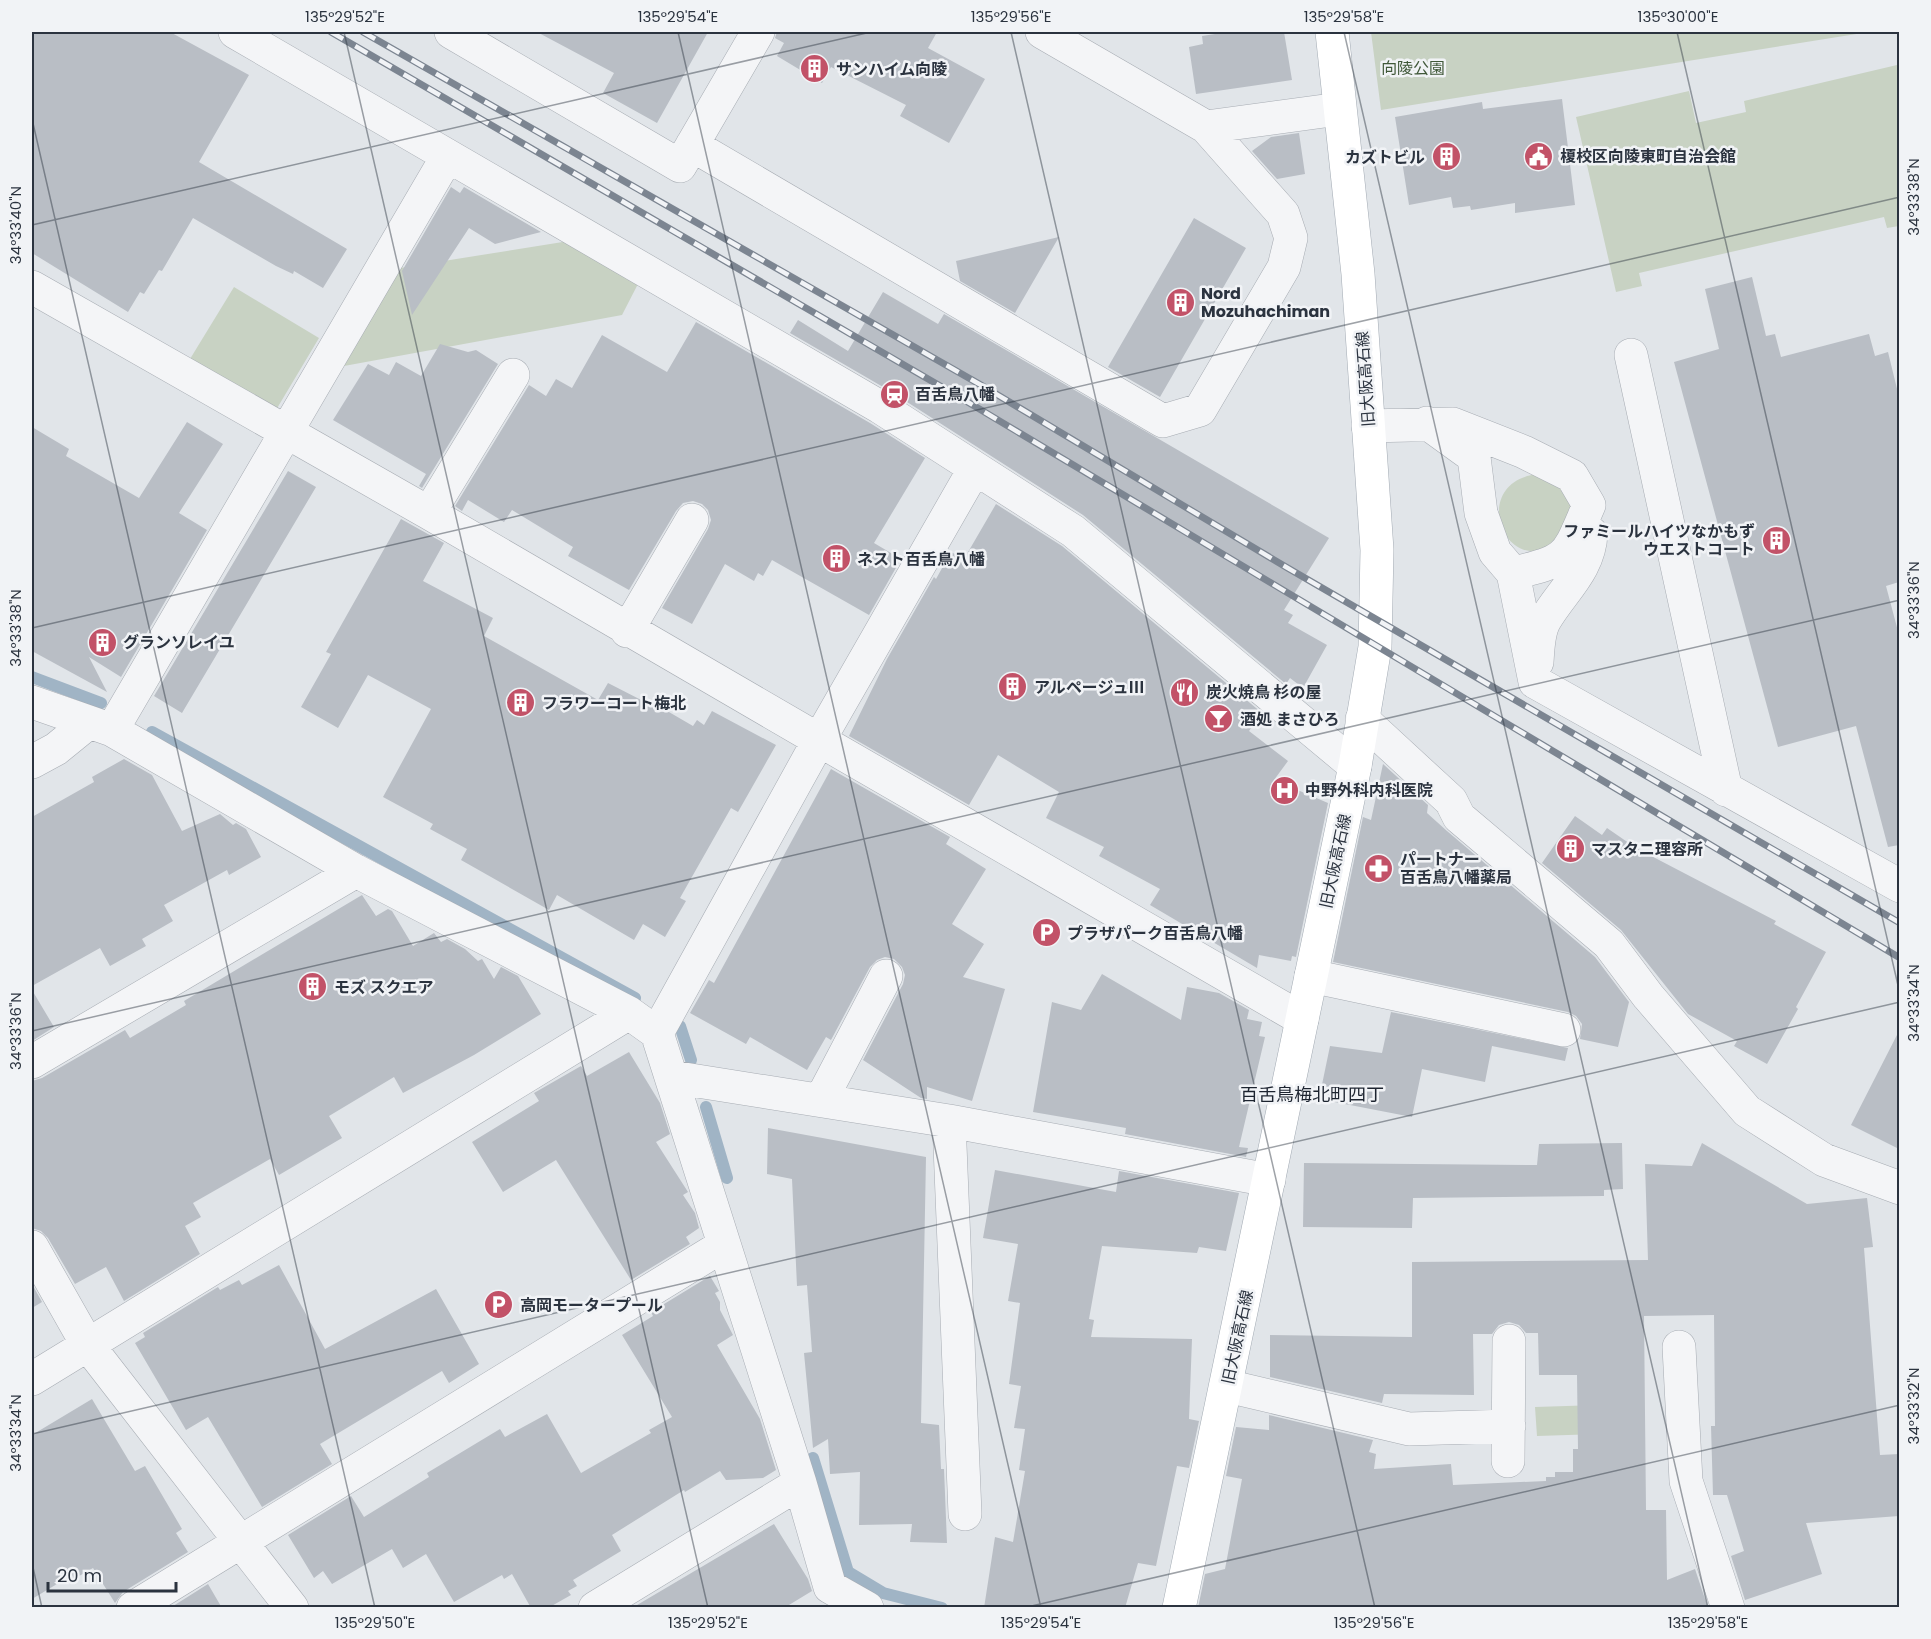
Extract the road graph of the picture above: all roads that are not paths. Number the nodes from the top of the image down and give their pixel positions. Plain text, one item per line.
1 (235, 32) edge
2 (451, 32) edge
3 (758, 32) edge
4 (1042, 32) edge
5 (1332, 32) edge
6 (1340, 109) junction
7 (1206, 127) junction
8 (692, 145) junction
9 (447, 157) junction
10 (32, 287) edge
11 (1631, 355) dead end
12 (513, 375) dead end
13 (1427, 423) junction
14 (1368, 426) junction
15 (286, 431) junction
16 (975, 468) junction
17 (1589, 505) junction
18 (429, 513) junction
19 (692, 520) dead end
20 (1513, 573) junction
21 (627, 631) junction
22 (1535, 682) junction
23 (32, 702) edge
24 (1362, 719) junction
25 (100, 727) junction
26 (819, 740) junction
27 (32, 762) edge
28 (1355, 766) junction
29 (1726, 790) junction
30 (356, 871) junction
31 (1899, 886) edge
32 (886, 976) dead end
33 (1311, 976) junction
34 (629, 1013) junction
35 (1302, 1019) junction
36 (1564, 1030) dead end
37 (657, 1033) junction
38 (32, 1062) edge
39 (672, 1077) junction
40 (821, 1100) junction
41 (949, 1121) junction
42 (1269, 1180) junction
43 (1899, 1188) edge
44 (724, 1245) junction
45 (32, 1247) edge
46 (1509, 1341) dead end
47 (87, 1344) junction
48 (1679, 1347) dead end
49 (32, 1378) edge
50 (1227, 1386) junction
51 (1509, 1426) junction
52 (1508, 1461) dead end
53 (800, 1483) junction
54 (965, 1514) dead end
55 (241, 1542) junction
56 (133, 1608) edge
57 (292, 1608) edge
58 (595, 1608) edge
59 (867, 1608) edge
60 (1179, 1608) edge
61 (1728, 1608) edge

1 - 9 street
2 - 8 street
3 - 8 street
4 - 7 street
5 - 6 main road, 旧大阪高石線
6 - 7 street
6 - 14 main road, 旧大阪高石線
7 - 8 street
9 - 15 street
9 - 16 street
10 - 15 street
11 - 29 street
12 - 18 street
13 - 14 street
13 - 17 street
13 - 20 street
14 - 24 main road, 旧大阪高石線
15 - 18 street
15 - 25 street
16 - 26 street
16 - 28 street
17 - 20 street
17 - 22 street
18 - 21 street
19 - 21 street
20 - 22 street
21 - 26 street
22 - 29 street
23 - 25 street
24 - 28 main road, 旧大阪高石線
24 - 43 street
25 - 27 street
25 - 30 street
26 - 35 street
26 - 37 street
28 - 33 main road, 旧大阪高石線
29 - 31 street
30 - 34 street
30 - 38 street
32 - 40 street
33 - 35 main road, 旧大阪高石線
33 - 36 street
34 - 37 street
34 - 47 street
35 - 42 main road, 旧大阪高石線
37 - 39 street
39 - 40 street
39 - 44 street
40 - 41 street
41 - 42 street
41 - 54 street
42 - 50 main road, 旧大阪高石線
44 - 53 street
44 - 55 street
45 - 47 street
46 - 51 street
47 - 49 street
47 - 55 street
48 - 61 street
50 - 51 street
50 - 60 main road, 旧大阪高石線
51 - 52 street
53 - 58 street
53 - 59 street
55 - 56 street
55 - 57 street

